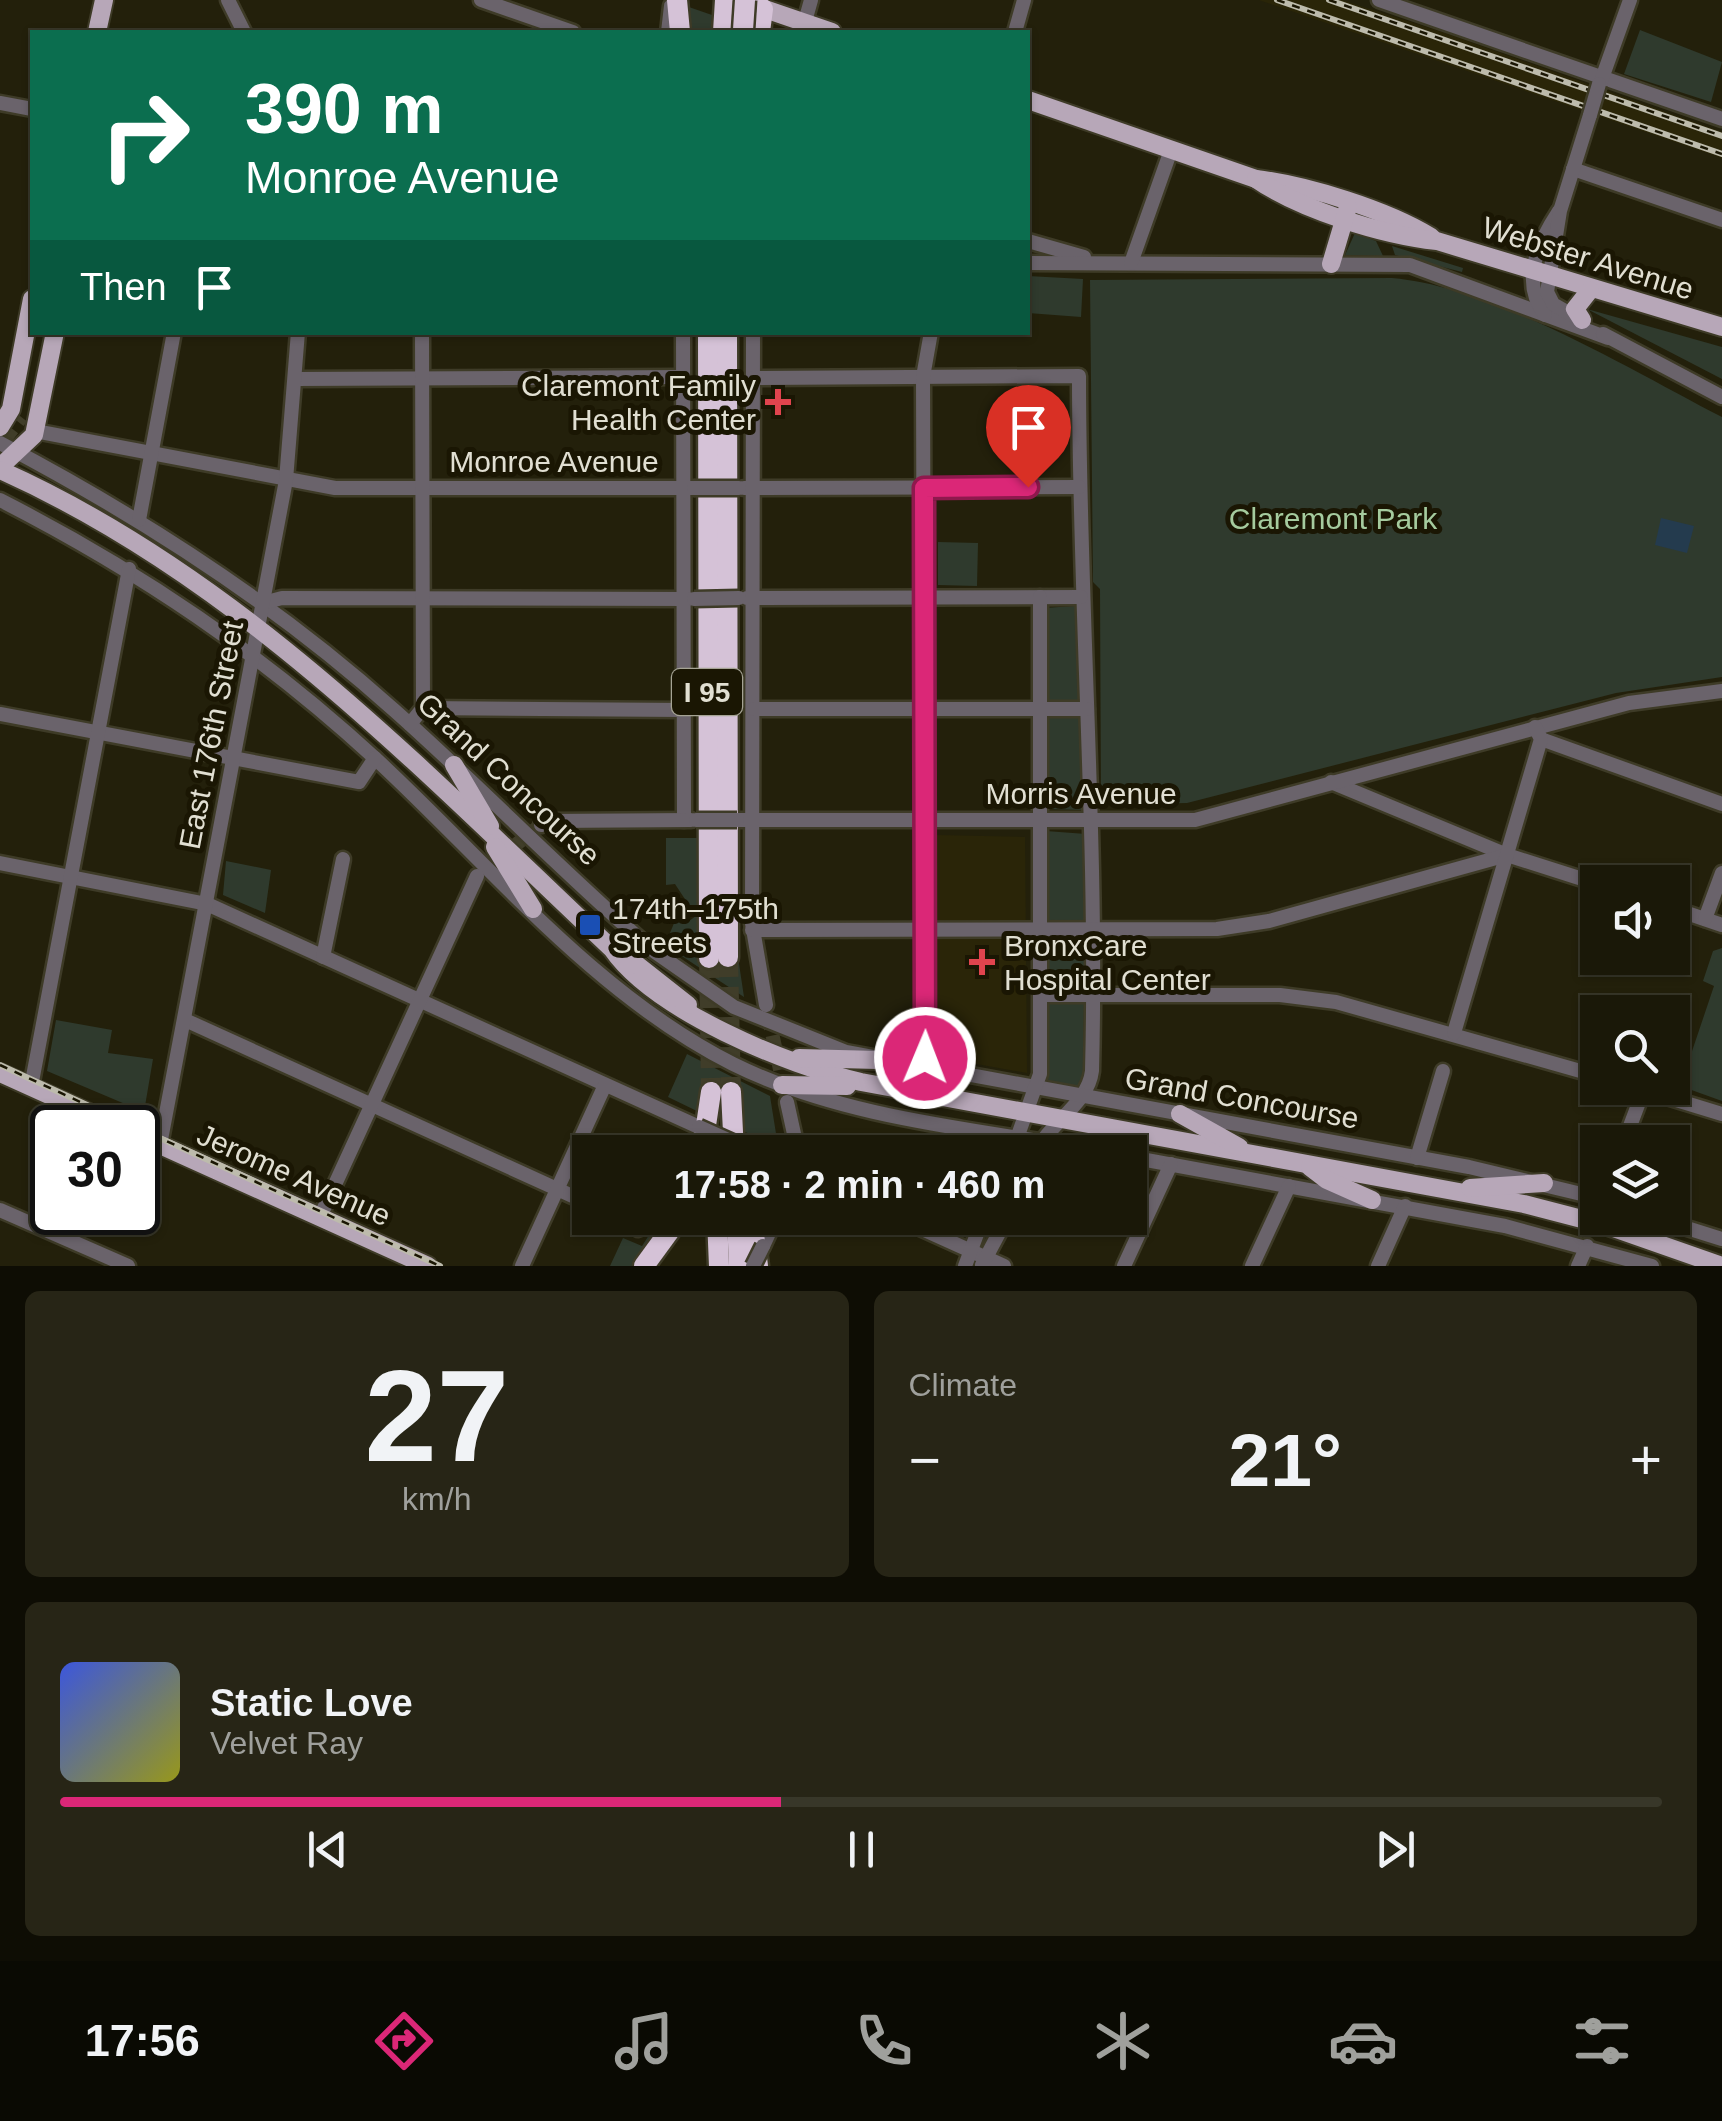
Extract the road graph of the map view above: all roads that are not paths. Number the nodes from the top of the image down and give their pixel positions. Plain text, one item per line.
1 (104, 0) edge
2 (228, 0) edge
3 (481, 0) edge
4 (674, 0) edge
5 (726, 0) edge
6 (811, 0) edge
7 (1024, 0) edge
8 (1378, 0) edge
9 (1630, 0) edge
10 (753, 2) edge
11 (540, 3) dead end
12 (534, 18) junction
13 (803, 28) edge
14 (97, 30) edge
15 (243, 30) edge
16 (567, 30) edge
17 (668, 30) edge
18 (680, 30) edge
19 (738, 30) edge
20 (739, 30) edge
21 (1015, 30) edge
22 (1600, 81) junction
23 (1030, 101) edge
24 (0, 103) edge
25 (30, 109) edge
26 (1722, 119) edge
27 (1171, 150) junction
28 (1573, 168) junction
29 (1347, 211) junction
30 (1722, 220) edge
31 (1030, 242) edge
32 (1030, 263) edge
33 (1102, 263) junction
34 (1131, 263) junction
35 (1332, 264) junction
36 (1540, 274) junction
37 (1590, 290) junction
38 (30, 310) edge
39 (1545, 315) junction
40 (1582, 320) junction
41 (1722, 327) edge
42 (36, 335) edge
43 (45, 335) edge
44 (54, 335) edge
45 (173, 335) edge
46 (298, 335) edge
47 (422, 335) edge
48 (682, 335) edge
49 (727, 335) edge
50 (753, 335) edge
51 (930, 335) edge
52 (708, 336) edge
53 (1608, 338) junction
54 (682, 377) junction
55 (923, 377) junction
56 (294, 378) junction
57 (422, 378) junction
58 (753, 378) junction
59 (1722, 397) edge
60 (28, 422) junction
61 (0, 427) tunnel mouth
62 (0, 443) edge
63 (18, 452) junction
64 (151, 454) junction
65 (0, 469) edge
66 (286, 480) junction
67 (1079, 487) junction
68 (688, 488) junction
69 (746, 488) junction
70 (924, 488) junction
71 (422, 489) junction
72 (1, 505) edge
73 (138, 520) junction
74 (129, 569) junction
75 (746, 598) junction
76 (924, 598) junction
77 (1040, 598) junction
78 (1081, 598) junction
79 (688, 599) junction
80 (423, 600) junction
81 (263, 604) junction
82 (258, 628) junction
83 (252, 658) junction
84 (1722, 691) edge
85 (424, 708) junction
86 (925, 708) junction
87 (1040, 708) junction
88 (1087, 708) junction
89 (754, 709) junction
90 (684, 710) junction
91 (0, 714) edge
92 (410, 724) junction
93 (1538, 733) junction
94 (100, 734) junction
95 (375, 758) junction
96 (234, 759) junction
97 (454, 765) junction
98 (1331, 782) junction
99 (1722, 804) edge
100 (690, 820) junction
101 (745, 820) junction
102 (925, 820) junction
103 (1040, 820) junction
104 (1089, 823) junction
105 (481, 825) junction
106 (541, 825) tunnel mouth
107 (501, 844) junction
108 (1507, 855) junction
109 (344, 859) dead end
110 (0, 864) edge
111 (1722, 873) edge
112 (72, 876) junction
113 (477, 876) tunnel mouth
114 (1580, 878) edge
115 (207, 904) junction
116 (534, 909) junction
117 (1690, 914) edge
118 (1705, 919) junction
119 (1722, 925) edge
120 (752, 930) junction
121 (926, 930) junction
122 (1041, 930) junction
123 (1092, 930) junction
124 (323, 956) junction
125 (1092, 994) junction
126 (1042, 995) junction
127 (420, 1000) junction
128 (766, 1005) tunnel mouth
129 (185, 1020) junction
130 (1454, 1034) junction
131 (784, 1058) junction
132 (878, 1060) junction
133 (925, 1068) junction
134 (1443, 1071) dead end
135 (1580, 1071) edge
136 (0, 1073) edge
137 (605, 1084) junction
138 (31, 1087) junction
139 (887, 1087) junction
140 (1037, 1090) junction
141 (785, 1094) junction
142 (1082, 1097) junction
143 (1690, 1104) edge
144 (71, 1105) edge
145 (372, 1105) junction
146 (1029, 1113) junction
147 (1180, 1114) junction
148 (1722, 1114) edge
149 (1058, 1118) junction
150 (707, 1135) edge
151 (711, 1135) edge
152 (733, 1135) edge
153 (794, 1135) edge
154 (1013, 1135) edge
155 (1019, 1135) edge
156 (1047, 1135) edge
157 (160, 1145) joint
158 (1248, 1152) junction
159 (1417, 1158) junction
160 (1147, 1160) edge
161 (1306, 1163) junction
162 (1171, 1164) junction
163 (1544, 1184) junction
164 (1289, 1186) junction
165 (557, 1189) junction
166 (1457, 1190) junction
167 (1580, 1193) edge
168 (572, 1196) edge
169 (1372, 1200) junction
170 (1404, 1206) junction
171 (0, 1210) edge
172 (320, 1217) junction
173 (1690, 1229) edge
174 (666, 1235) edge
175 (718, 1235) edge
176 (738, 1235) edge
177 (769, 1235) edge
178 (936, 1235) edge
179 (976, 1235) edge
180 (998, 1235) edge
181 (1722, 1239) edge
182 (1587, 1246) junction
183 (969, 1250) junction
184 (758, 1259) edge
185 (984, 1262) edge
186 (644, 1265) edge
187 (128, 1266) edge
188 (428, 1266) edge
189 (522, 1266) edge
190 (719, 1266) edge
191 (739, 1266) edge
192 (965, 1266) edge
193 (1004, 1266) edge
194 (1124, 1266) edge
195 (1252, 1266) edge
196 (1378, 1266) edge
197 (1578, 1266) edge
198 (1652, 1266) edge
199 (1722, 1266) edge

1 - 14 main road
2 - 15 street
3 - 12 street
4 - 17 street
4 - 18 highway
5 - 19 highway
6 - 13 street
7 - 21 street
8 - 22 street
9 - 22 street
10 - 13 main road
10 - 20 highway, bridge
11 - 12 street
12 - 16 street
22 - 26 street
22 - 28 street, bridge
23 - 27 main road, Webster Avenue
24 - 25 street
27 - 29 main road, Webster Avenue
27 - 34 street
28 - 30 street
28 - 36 street
29 - 35 main road
29 - 36 main road, Webster Avenue
31 - 33 street
32 - 33 street
33 - 34 street
34 - 35 street
35 - 39 street
36 - 37 main road, Webster Avenue
36 - 39 street
36 - 40 street
37 - 40 main road
37 - 41 main road, Webster Avenue
38 - 61 main road
39 - 53 street
40 - 53 street
42 - 60 main road
43 - 60 main road
44 - 60 main road
45 - 64 street
46 - 56 street, East 176th Street
47 - 57 street
48 - 54 street
49 - 52 highway, I 95
50 - 58 street
51 - 55 street
53 - 59 street
54 - 57 street
54 - 68 street
55 - 58 street
55 - 67 street
55 - 70 street
56 - 57 street
56 - 66 street, East 176th Street
57 - 71 street
58 - 69 street
60 - 63 main road
60 - 64 street, Monroe Avenue
62 - 63 street, Grand Concourse
63 - 65 main road
63 - 73 street, Grand Concourse
64 - 66 street, Monroe Avenue
64 - 73 street
65 - 82 main road, Grand Concourse
66 - 71 street, Monroe Avenue
66 - 81 street, East 176th Street
67 - 70 street, Monroe Avenue
67 - 78 street
68 - 69 street, Monroe Avenue, bridge
68 - 71 street, Monroe Avenue
68 - 79 street
69 - 70 street, Monroe Avenue
69 - 75 street
70 - 76 street
71 - 80 street
72 - 74 street
73 - 81 street, Grand Concourse
74 - 83 street
74 - 94 street
75 - 76 street
75 - 79 street, bridge
75 - 89 street
76 - 77 street
76 - 86 street
77 - 78 street
77 - 87 street
78 - 88 street
79 - 80 street
79 - 90 street
80 - 81 street
80 - 85 street
81 - 82 street, East 176th Street
81 - 92 street, Grand Concourse
82 - 83 street, East 176th Street
82 - 105 main road, Grand Concourse
83 - 95 street
83 - 96 street, East 176th Street
84 - 93 street, Morris Avenue
85 - 90 street
85 - 92 street
86 - 87 street
86 - 89 street
86 - 102 street
87 - 88 street
87 - 103 street
88 - 104 street
89 - 101 street
90 - 100 street
91 - 94 street
92 - 97 street, Grand Concourse
93 - 98 street, Morris Avenue
93 - 99 street
93 - 108 street
94 - 96 street
94 - 112 street
95 - 96 street
95 - 116 street
96 - 115 street, East 176th Street
97 - 107 main road
97 - 132 street, Grand Concourse
98 - 104 street, Morris Avenue
98 - 108 street
100 - 101 street, Morris Avenue, bridge
100 - 106 street, Morris Avenue
101 - 102 street, Morris Avenue
101 - 120 street
102 - 103 street, Morris Avenue
102 - 121 street
103 - 104 street, Morris Avenue
103 - 122 street
104 - 123 street
105 - 107 main road, Grand Concourse
105 - 116 main road
107 - 131 main road, Grand Concourse
108 - 114 street
108 - 123 street
108 - 130 street
109 - 124 street
110 - 112 street
111 - 118 street
112 - 115 street
112 - 138 street
113 - 127 street
115 - 124 street
115 - 129 street, East 176th Street
116 - 141 street
117 - 118 street
118 - 119 street
120 - 121 street
120 - 128 street
121 - 122 street
121 - 133 street
122 - 123 street
122 - 126 street
123 - 125 street
124 - 127 street
125 - 126 street
125 - 130 street
125 - 142 street
126 - 140 street
127 - 137 street
127 - 145 street
129 - 145 street
129 - 157 street, East 176th Street
130 - 135 street
131 - 132 main road
131 - 139 main road, Grand Concourse
132 - 133 street, Grand Concourse
133 - 140 street, Grand Concourse
134 - 159 street
136 - 138 main road
137 - 151 street, bridge
137 - 165 street
138 - 144 main road
139 - 141 main road
139 - 146 main road, Grand Concourse
140 - 142 street, Grand Concourse
140 - 146 street
141 - 153 street
141 - 154 street
142 - 147 street, Grand Concourse
142 - 149 street
143 - 148 street
145 - 165 street
145 - 172 street
146 - 149 main road, Grand Concourse
146 - 155 street
147 - 158 main road
147 - 159 street, Grand Concourse
149 - 156 street
149 - 158 main road, Grand Concourse
150 - 152 highway
157 - 172 main road, Jerome Avenue
158 - 161 main road, Grand Concourse
159 - 163 street, Grand Concourse
160 - 162 street
161 - 166 main road, Grand Concourse
161 - 169 main road
162 - 164 street
162 - 194 street
163 - 166 main road
163 - 167 street, Grand Concourse
164 - 169 street
164 - 195 street
165 - 168 street
165 - 189 street
166 - 199 main road, Grand Concourse
169 - 170 street
170 - 182 street
170 - 196 street
171 - 187 street
172 - 188 main road, Jerome Avenue
173 - 181 street
174 - 186 highway
175 - 190 highway
176 - 191 highway
177 - 184 street
178 - 183 street
179 - 183 street
180 - 185 street
182 - 197 street
182 - 198 street
183 - 185 street
183 - 192 street
185 - 193 street

